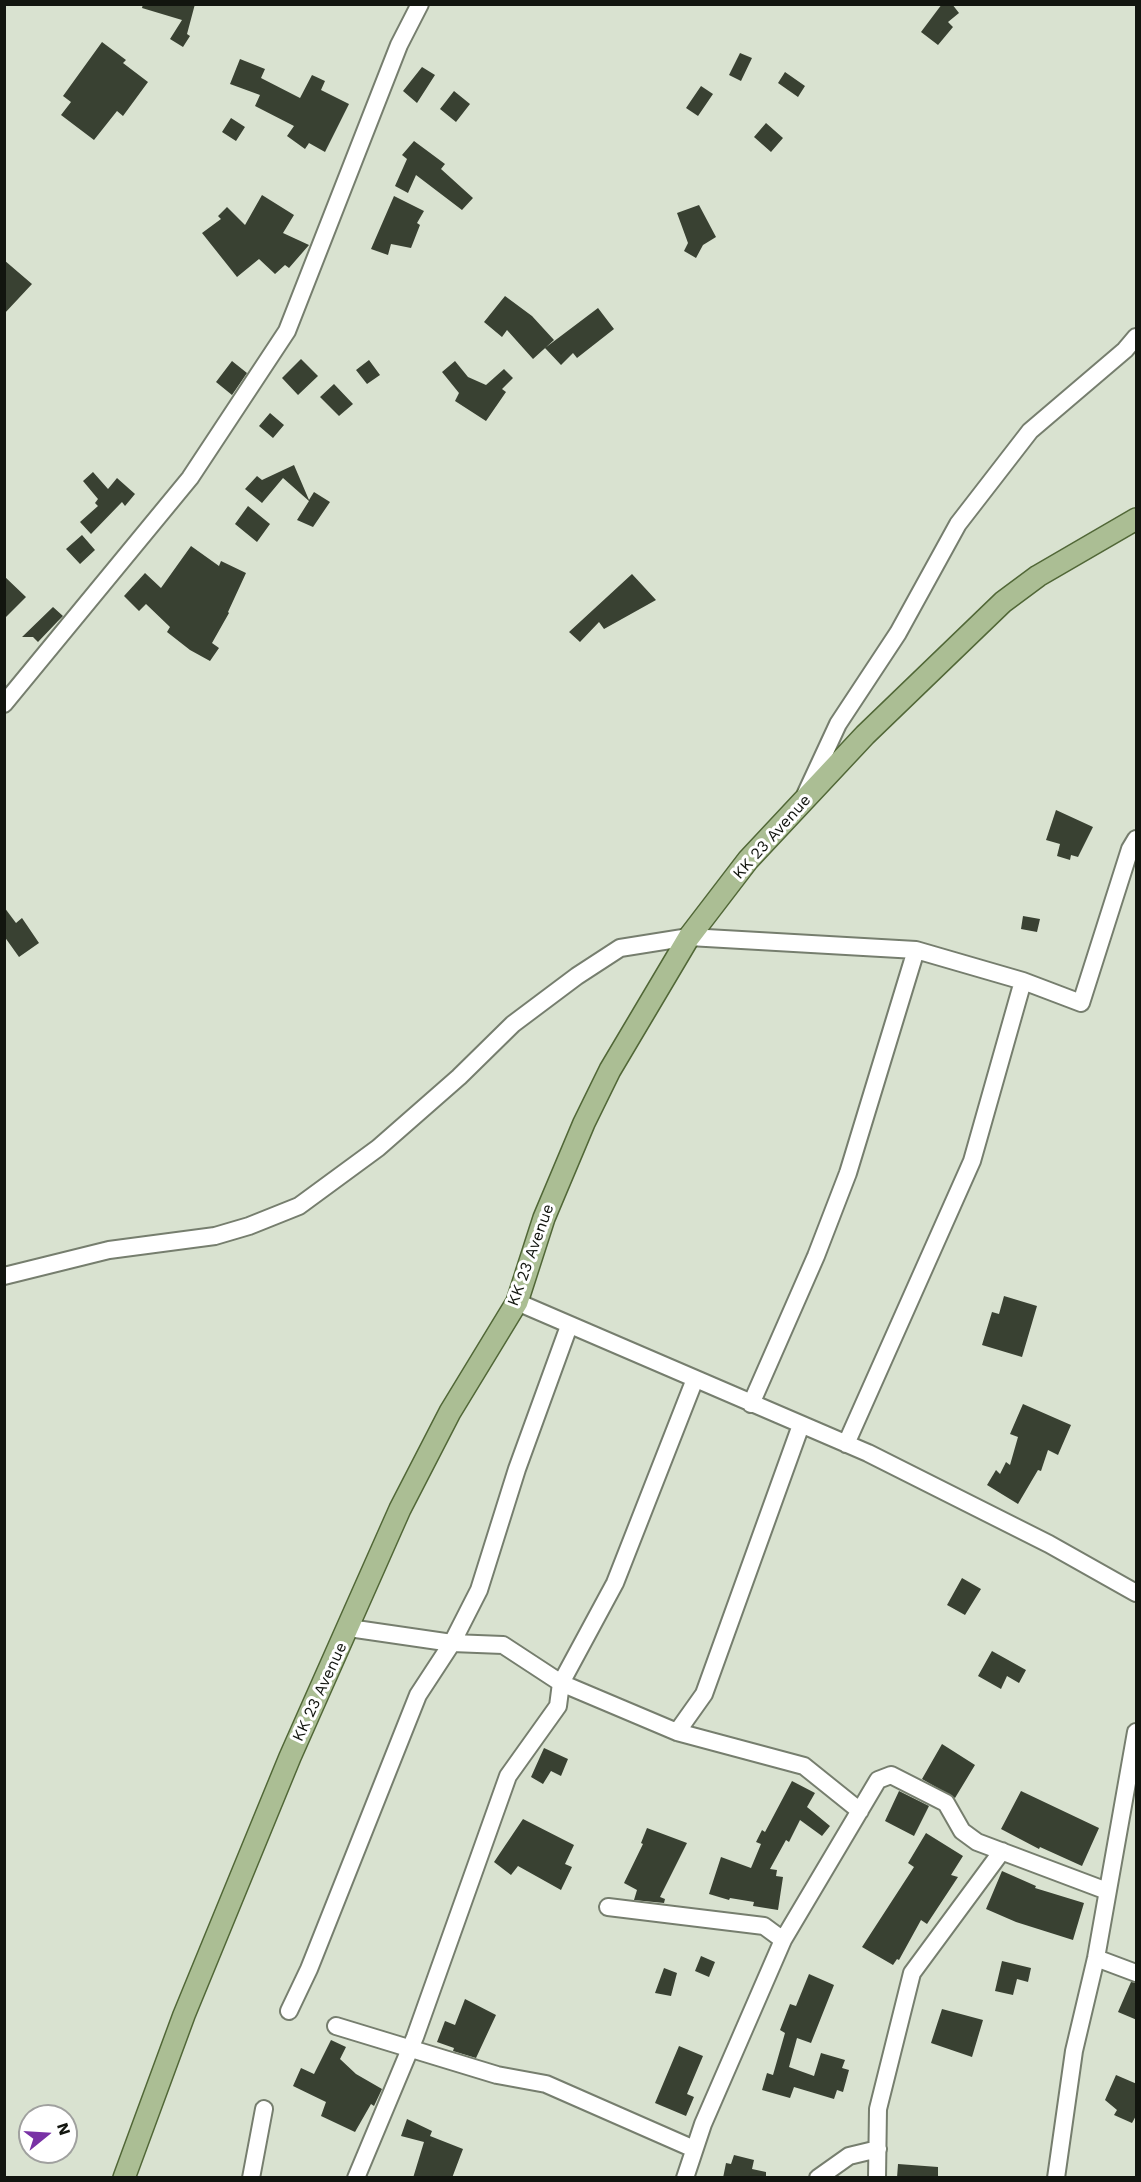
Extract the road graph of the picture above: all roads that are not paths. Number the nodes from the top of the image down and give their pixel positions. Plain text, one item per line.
1 (420, 4) edge
2 (1137, 337) edge
3 (1137, 519) edge
4 (4, 704) edge
5 (801, 804) junction
6 (1137, 839) edge
7 (689, 937) junction
8 (916, 950) junction
9 (1023, 981) junction
10 (4, 1276) edge
11 (517, 1302) junction
12 (569, 1326) junction
13 (695, 1379) junction
14 (751, 1404) junction
15 (801, 1425) junction
16 (846, 1444) junction
17 (1137, 1593) edge
18 (349, 1628) junction
19 (452, 1643) junction
20 (561, 1683) junction
21 (677, 1732) junction
22 (1137, 1732) edge
23 (860, 1811) junction
24 (1002, 1851) junction
25 (1107, 1892) junction
26 (608, 1907) dead end
27 (783, 1940) junction
28 (1096, 1958) junction
29 (1137, 1972) edge
30 (289, 2011) dead end
31 (336, 2026) dead end
32 (410, 2049) junction
33 (264, 2109) dead end
34 (694, 2149) junction
35 (878, 2150) junction
36 (124, 2178) edge
37 (251, 2178) edge
38 (357, 2178) edge
39 (685, 2178) edge
40 (818, 2178) edge
41 (877, 2178) edge
42 (1056, 2178) edge

1 - 4 street
2 - 5 street
3 - 5 main road, KK 23 Avenue
5 - 7 main road, KK 23 Avenue
6 - 9 street
7 - 8 street
7 - 10 street
7 - 11 main road, KK 23 Avenue
8 - 9 street
8 - 14 street
9 - 16 street
11 - 12 street
11 - 18 main road, KK 23 Avenue
12 - 13 street
12 - 19 street
13 - 14 street
13 - 20 street
14 - 15 street
15 - 16 street
15 - 21 street
16 - 17 street
18 - 19 street
18 - 36 main road, KK 23 Avenue
19 - 20 street
19 - 30 street
20 - 21 street
20 - 32 street
21 - 23 street
22 - 25 street
23 - 24 street
23 - 27 street
24 - 25 street
24 - 35 street
25 - 28 street
26 - 27 street
27 - 34 street
28 - 29 street
28 - 42 street
31 - 32 street
32 - 34 street
32 - 38 street
33 - 37 street
34 - 39 street
35 - 40 street
35 - 41 street

